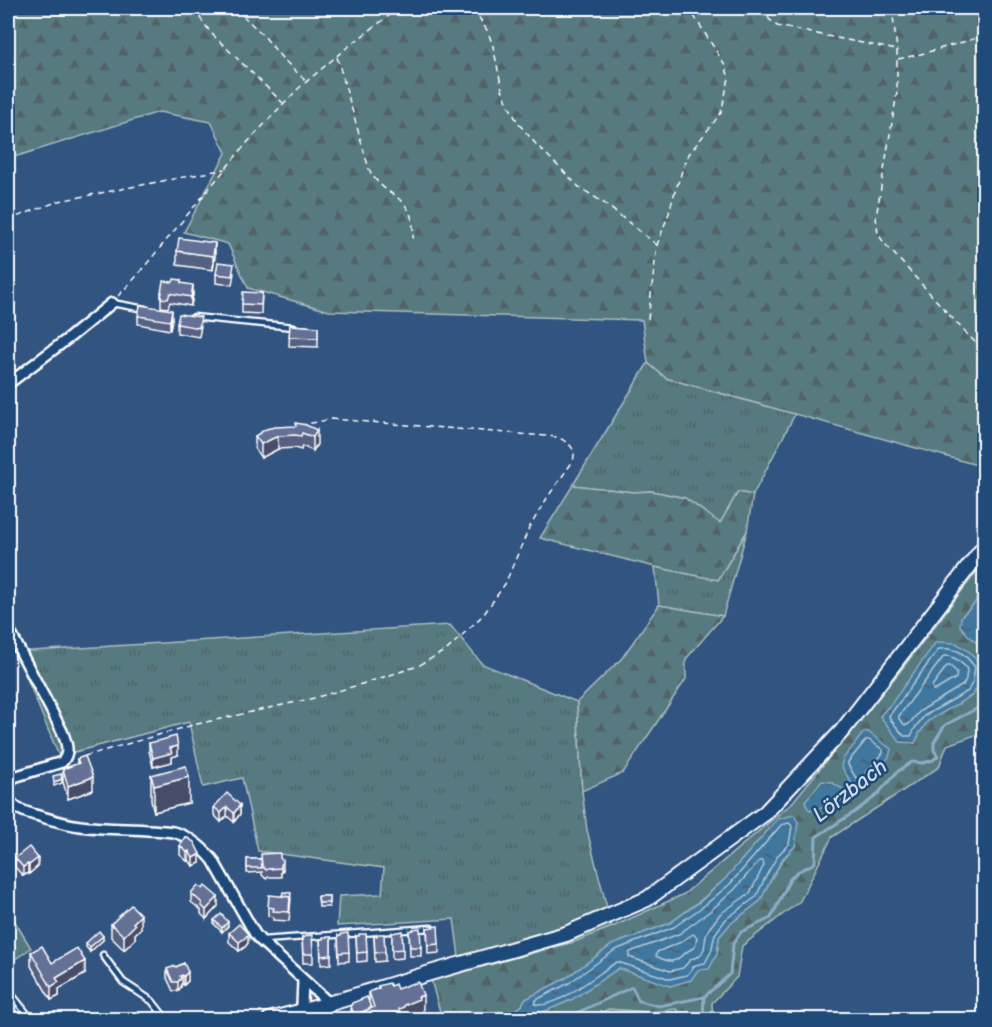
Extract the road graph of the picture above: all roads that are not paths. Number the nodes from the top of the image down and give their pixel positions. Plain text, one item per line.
1 (112, 303) joint
2 (153, 311) edge
3 (186, 316) edge
4 (304, 327) edge
5 (8, 384) edge
6 (984, 547) edge
7 (8, 628) edge
8 (8, 792) edge
9 (434, 928) edge
10 (260, 940) junction
11 (103, 955) dead end
12 (303, 981) junction
13 (8, 990) edge
14 (323, 1005) junction
15 (299, 1012) junction
16 (32, 1020) edge
17 (167, 1020) edge
18 (270, 1020) edge
19 (331, 1020) edge

1 - 2 lane
1 - 5 street
3 - 4 lane
6 - 14 main road
7 - 8 street
8 - 10 street
9 - 10 lane
10 - 12 street
11 - 17 lane
12 - 14 street
12 - 15 street
13 - 16 lane
14 - 15 main road
14 - 19 street
15 - 18 main road

